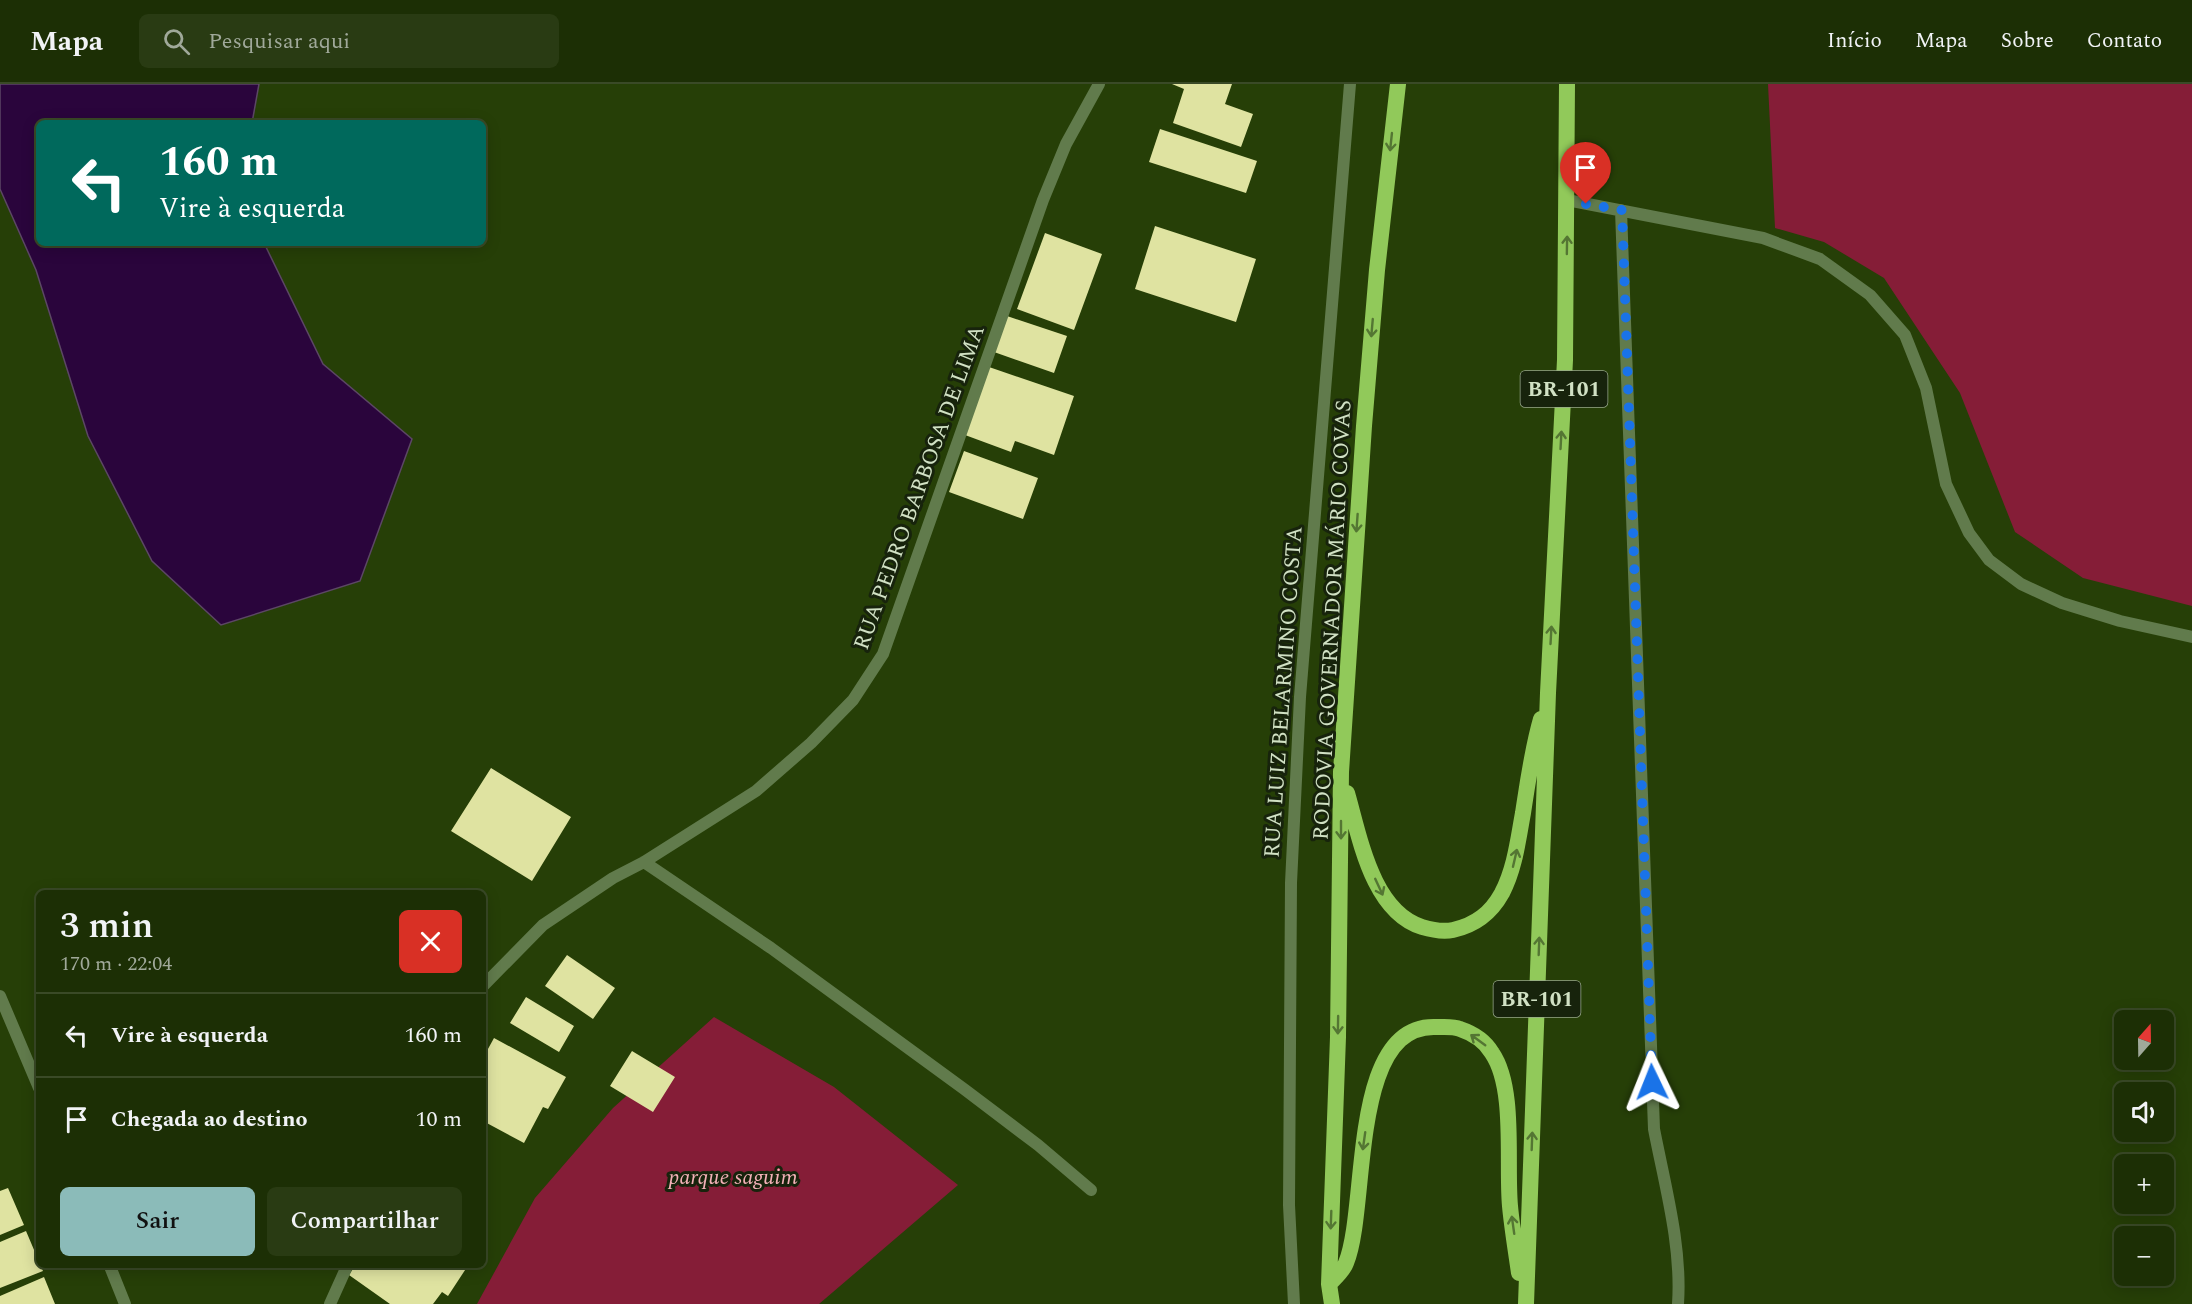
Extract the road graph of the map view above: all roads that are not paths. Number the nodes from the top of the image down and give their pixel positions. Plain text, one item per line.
1 (1099, 84) edge
2 (1350, 84) edge
3 (1398, 84) edge
4 (1567, 84) edge
5 (1567, 200) junction
6 (1622, 210) junction
7 (2192, 637) edge
8 (1548, 693) junction
9 (1341, 772) junction
10 (644, 862) junction
11 (486, 983) edge
12 (0, 996) edge
13 (36, 1081) edge
14 (1090, 1190) dead end
15 (112, 1268) edge
16 (346, 1268) edge
17 (1329, 1284) junction
18 (125, 1304) edge
19 (330, 1304) edge
20 (1294, 1304) edge
21 (1332, 1304) edge
22 (1525, 1304) edge
23 (1678, 1304) edge

1 - 10 street, RUA PEDRO BARBOSA DE LIMA
2 - 20 street, RUA LUIZ BELARMINO COSTA
3 -> 9 highway, RODOVIA GOVERNADOR MÁRIO COVAS
4 - 5 highway, BR-101
5 - 6 street
8 -> 5 highway, BR-101
6 - 7 street
6 - 23 street
9 -> 8 highway
22 -> 8 highway, BR-101
9 -> 17 highway, RODOVIA GOVERNADOR MÁRIO COVAS
10 - 11 street, RUA PEDRO BARBOSA DE LIMA
10 - 14 street
12 - 13 street
15 - 18 street
16 - 19 street
17 - 21 highway, RODOVIA GOVERNADOR MÁRIO COVAS
22 -> 17 highway

